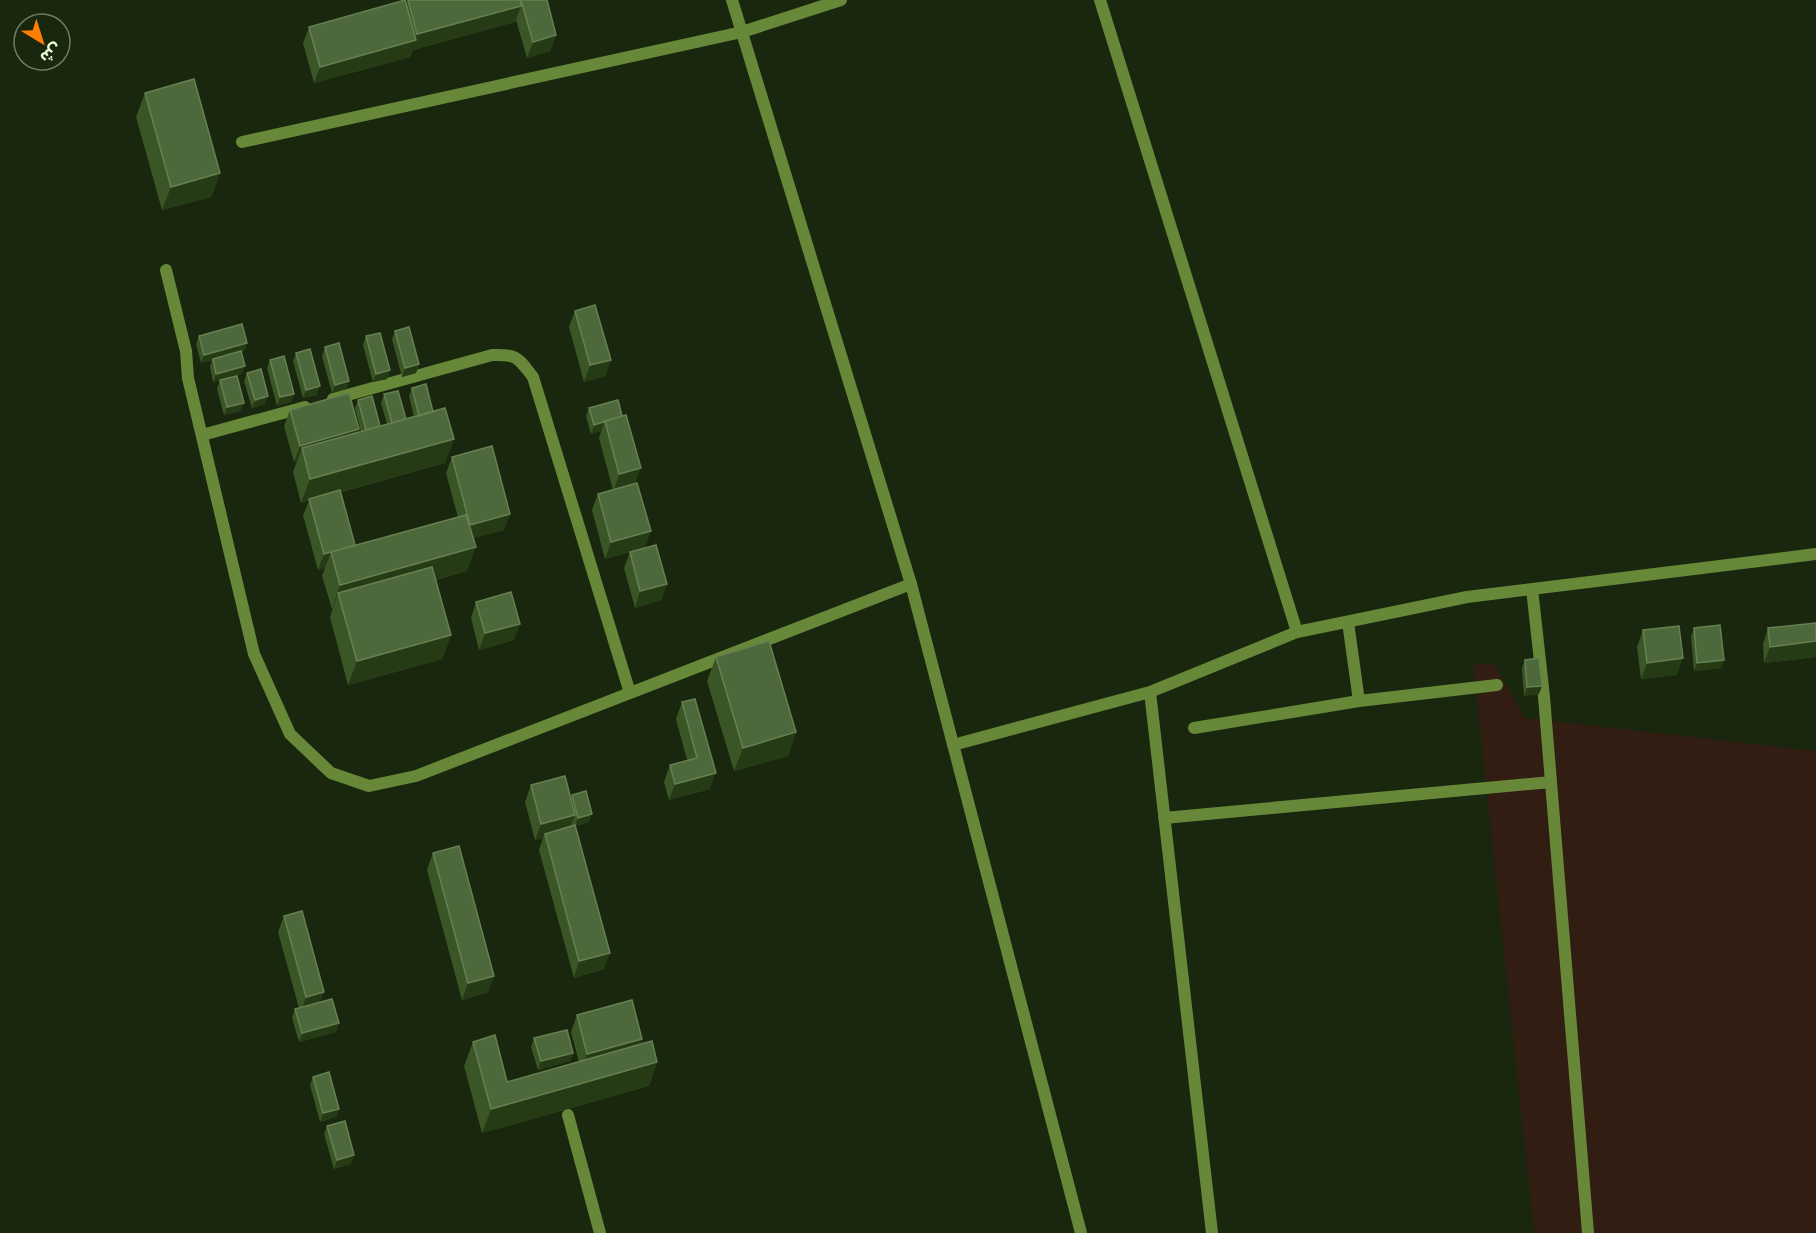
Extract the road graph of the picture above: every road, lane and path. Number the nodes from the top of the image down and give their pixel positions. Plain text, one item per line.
1 (732, 0) edge
2 (841, 0) edge
3 (1100, 0) edge
4 (742, 32) junction
5 (242, 142) dead end
6 (166, 270) dead end
7 (202, 435) junction
8 (1816, 554) edge
9 (911, 584) junction
10 (1532, 589) junction
11 (1348, 622) junction
12 (1298, 632) junction
13 (1497, 685) dead end
14 (1150, 692) junction
15 (630, 693) junction
16 (1359, 701) junction
17 (1194, 728) dead end
18 (953, 745) junction
19 (1551, 782) junction
20 (1164, 818) junction
21 (568, 1115) dead end
22 (600, 1233) edge
23 (1081, 1233) edge
24 (1212, 1233) edge
25 (1588, 1233) edge

1 - 4 street
2 - 4 street
3 - 12 street
4 - 5 street
4 - 9 street
6 - 7 street
7 - 15 street
7 - 15 street
8 - 10 street
9 - 15 street
9 - 18 street
10 - 11 street
10 - 19 street
11 - 12 street
11 - 16 street
12 - 14 street
13 - 16 street
14 - 18 street
14 - 20 street
16 - 17 street
18 - 23 street
19 - 20 street
19 - 25 street
20 - 24 street
21 - 22 street

